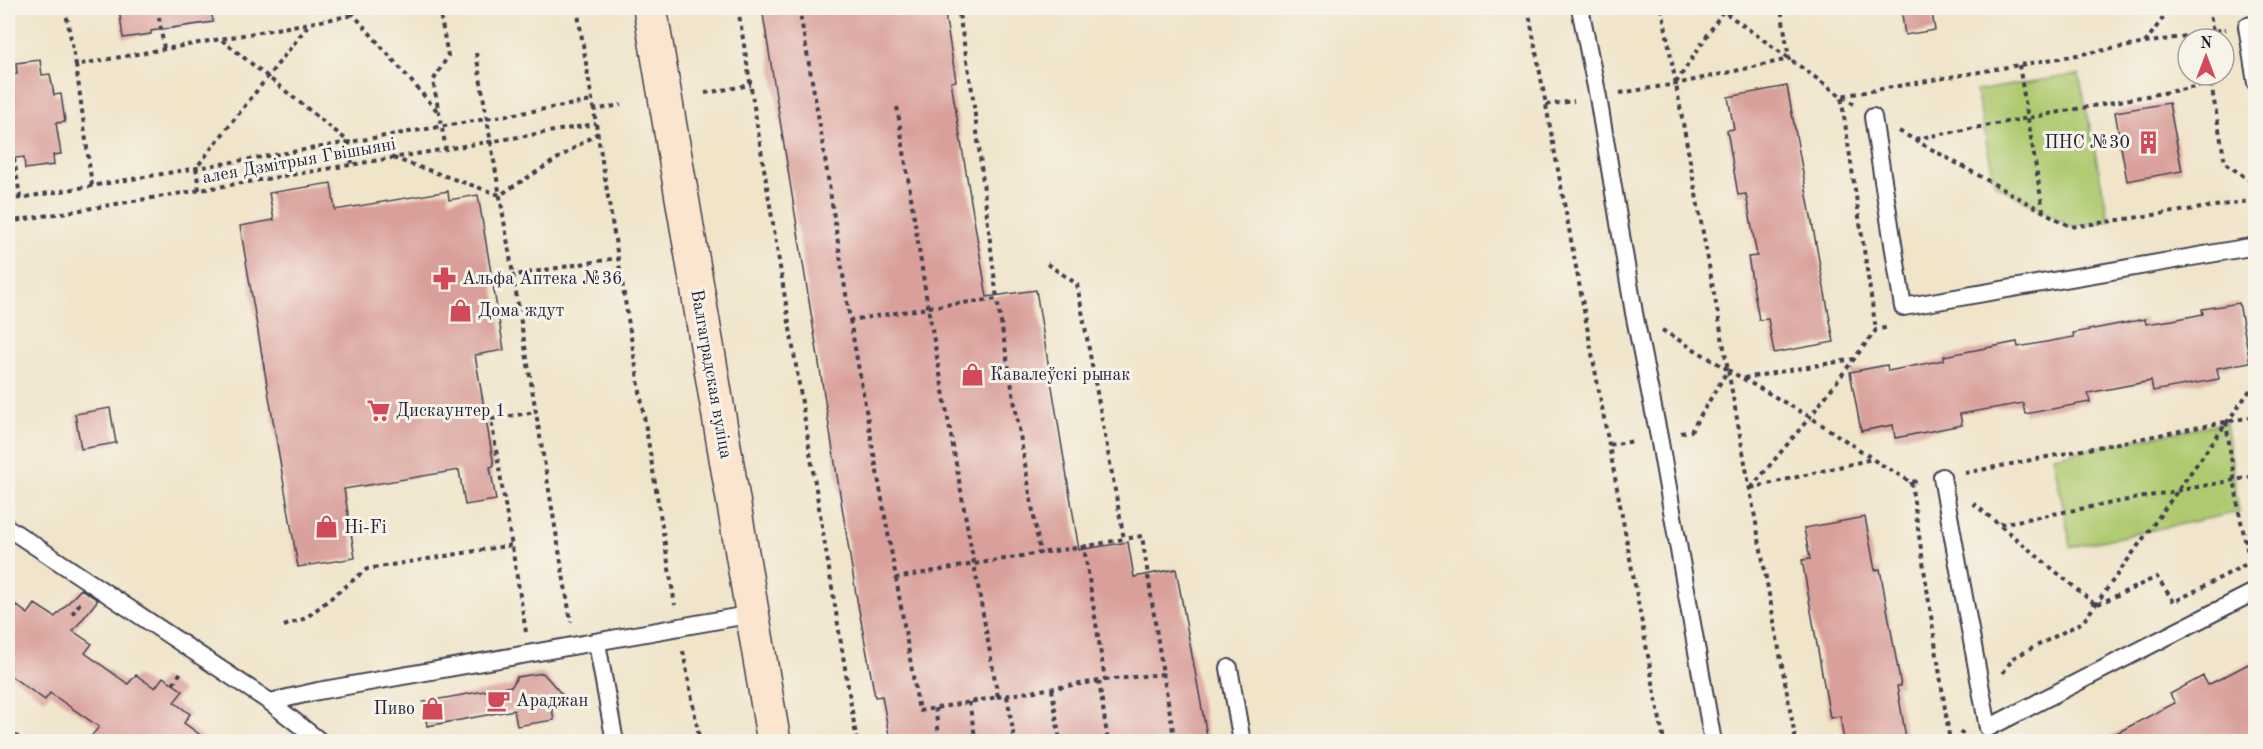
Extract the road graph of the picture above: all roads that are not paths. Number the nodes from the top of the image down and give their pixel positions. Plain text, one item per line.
1 (651, 8) edge
2 (1580, 8) edge
3 (2251, 25) edge
4 (2256, 83) edge
5 (1873, 117) road end
6 (2256, 246) edge
7 (1942, 477) road end
8 (8, 528) edge
9 (2256, 591) edge
10 (753, 614) junction
11 (597, 643) junction
12 (1229, 668) dead end
13 (270, 702) junction
14 (321, 741) edge
15 (615, 741) edge
16 (774, 741) edge
17 (1242, 741) edge
18 (1713, 741) edge

1 - 10 main road, Валгаградская вуліца
2 - 18 lane
3 - 4 lane
5 - 6 lane
7 - 9 lane
8 - 13 lane
10 - 11 lane
10 - 16 main road, Валгаградская вуліца
11 - 13 lane
11 - 15 lane
12 - 17 lane
13 - 14 lane

